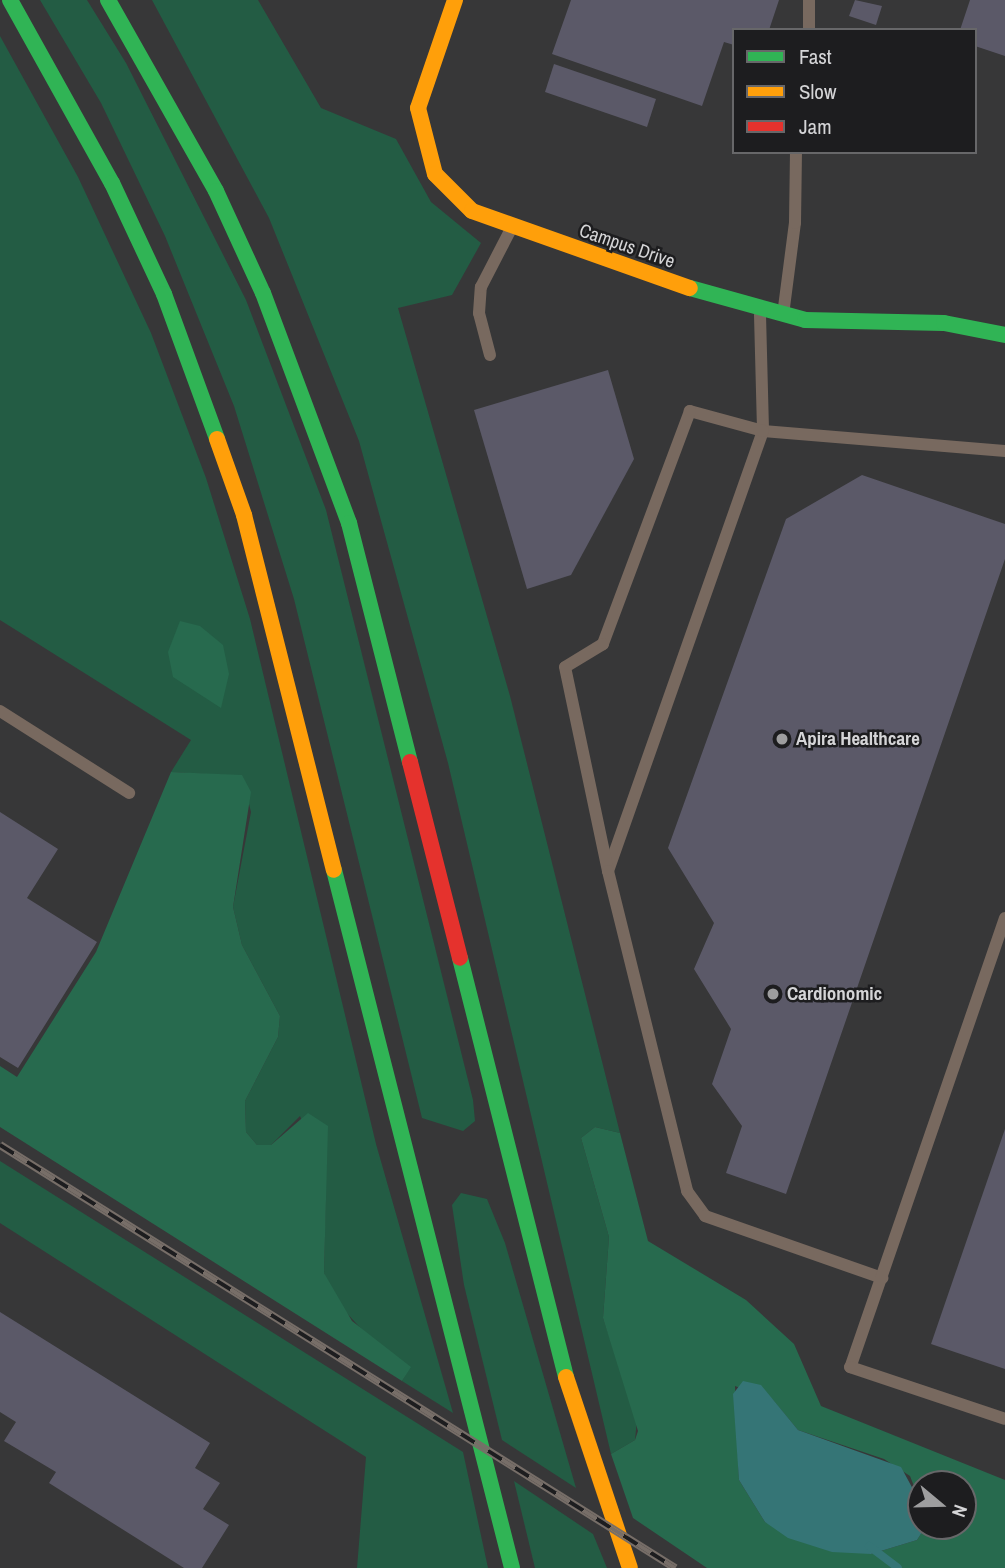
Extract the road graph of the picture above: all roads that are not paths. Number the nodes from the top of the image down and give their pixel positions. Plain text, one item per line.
1 (10, 0) edge
2 (108, 0) edge
3 (455, 0) edge
4 (809, 0) edge
5 (809, 28) edge
6 (796, 154) edge
7 (511, 229) junction
8 (760, 312) junction
9 (783, 316) junction
10 (1005, 335) edge
11 (490, 355) dead end
12 (763, 431) junction
13 (1005, 451) edge
14 (0, 711) edge
15 (129, 793) dead end
16 (608, 871) junction
17 (1005, 918) edge
18 (881, 1278) junction
19 (1005, 1419) edge
20 (512, 1568) edge
21 (630, 1568) edge

1 - 20 main road
2 - 21 main road
3 - 7 main road, Campus Drive
4 - 5 lane
6 - 9 lane
7 - 8 main road, Campus Drive
7 - 11 lane
8 - 9 main road, Campus Drive
8 - 12 lane
9 - 10 main road, Campus Drive
12 - 13 lane
12 - 16 lane
12 - 16 lane
14 - 15 lane
16 - 18 lane
17 - 18 lane
18 - 19 lane

